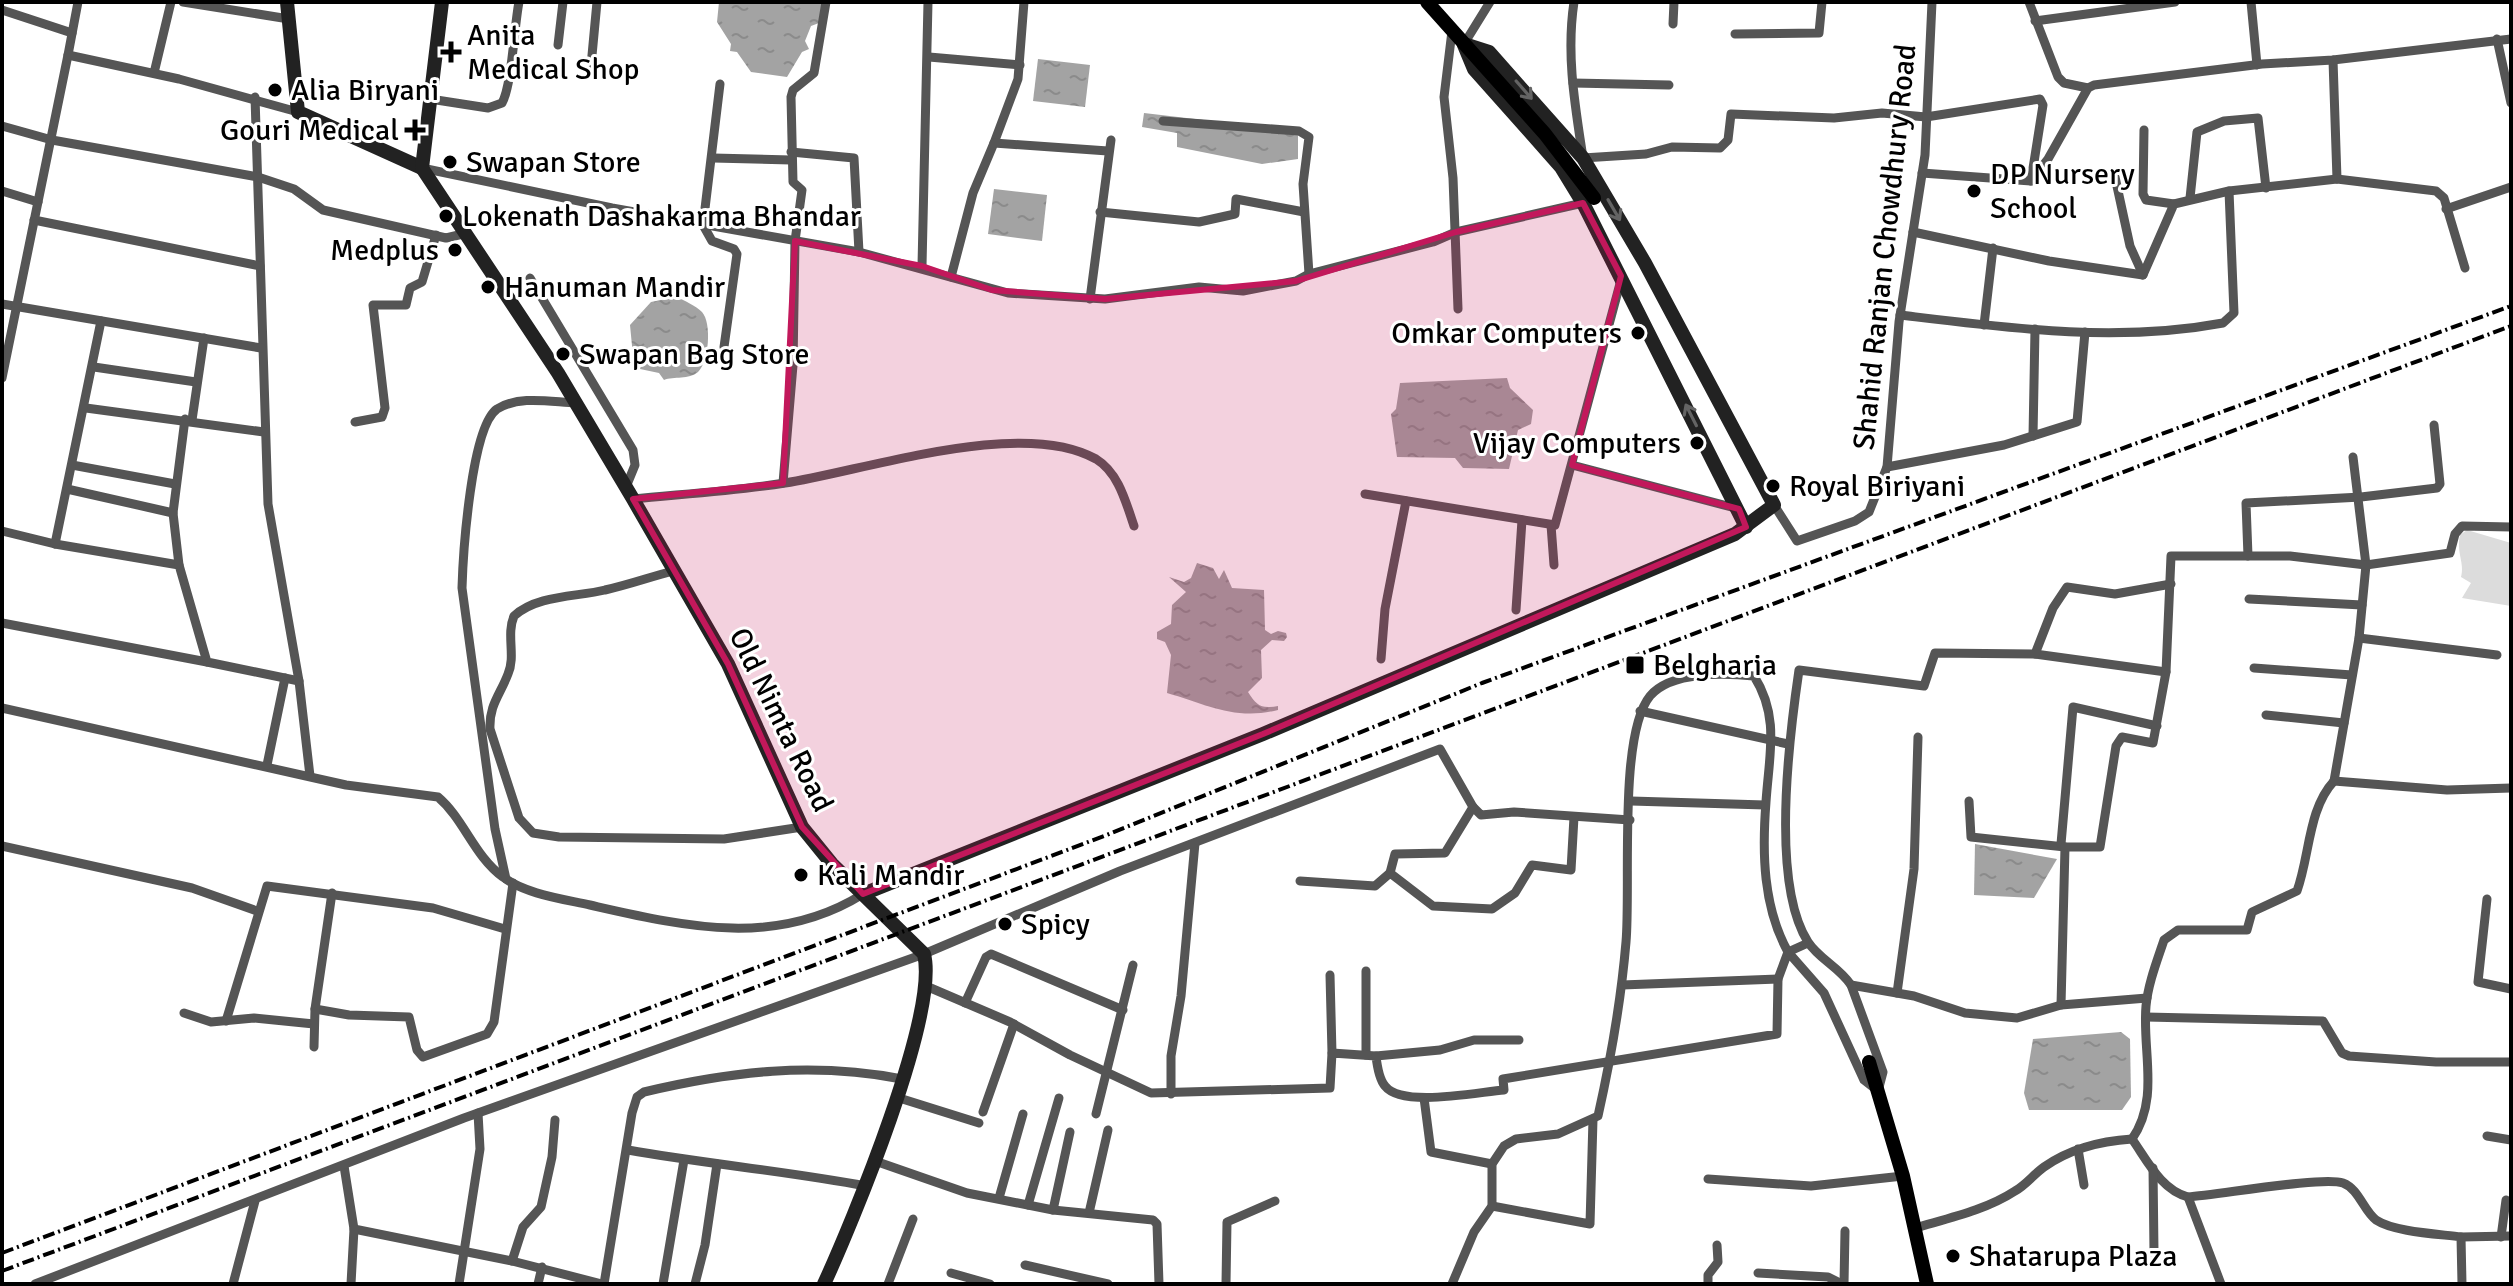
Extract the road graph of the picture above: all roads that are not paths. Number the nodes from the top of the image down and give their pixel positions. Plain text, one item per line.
1 (78, 2) edge
2 (171, 2) edge
3 (183, 2) edge
4 (287, 2) edge
5 (442, 2) edge
6 (519, 2) edge
7 (563, 2) edge
8 (597, 2) edge
9 (826, 2) edge
10 (928, 2) edge
11 (1024, 2) edge
12 (1427, 2) edge
13 (1490, 2) edge
14 (1574, 2) edge
15 (1674, 2) edge
16 (1822, 2) edge
17 (1932, 2) edge
18 (2029, 2) edge
19 (2175, 2) edge
20 (2251, 2) edge
21 (2, 10) edge
22 (289, 19) junction
23 (2035, 21) junction
24 (1673, 24) dead end
25 (1452, 31) junction
26 (72, 33) junction
27 (1735, 34) dead end
28 (2497, 39) junction
29 (2511, 39) edge
30 (1464, 44) junction
31 (558, 45) dead end
32 (68, 55) junction
33 (929, 57) junction
34 (2333, 60) junction
35 (1020, 65) junction
36 (2257, 65) junction
37 (591, 66) dead end
38 (154, 73) junction
39 (1573, 83) junction
40 (720, 84) dead end
41 (1669, 85) dead end
42 (2088, 88) junction
43 (255, 97) junction
44 (430, 99) junction
45 (2511, 103) edge
46 (298, 112) junction
47 (1926, 117) junction
48 (1163, 121) dead end
49 (2, 126) edge
50 (2144, 130) dead end
51 (52, 140) junction
52 (1111, 140) dead end
53 (994, 143) junction
54 (1108, 151) junction
55 (791, 156) junction
56 (713, 158) junction
57 (1583, 158) junction
58 (422, 168) junction
59 (1922, 173) junction
60 (258, 177) junction
61 (2115, 177) dead end
62 (2337, 179) junction
63 (2031, 181) junction
64 (2511, 187) edge
65 (2266, 188) junction
66 (2, 191) edge
67 (2229, 191) junction
68 (2190, 198) junction
69 (1588, 200) junction
70 (38, 202) junction
71 (2174, 204) junction
72 (2446, 209) junction
73 (1100, 212) junction
74 (1304, 212) junction
75 (34, 220) junction
76 (703, 225) junction
77 (1456, 232) junction
78 (1913, 232) junction
79 (467, 233) junction
80 (436, 235) junction
81 (795, 241) junction
82 (1993, 248) junction
83 (859, 252) junction
84 (260, 266) junction
85 (922, 266) junction
86 (2465, 268) dead end
87 (1309, 274) junction
88 (2143, 275) junction
89 (1621, 276) junction
90 (951, 277) junction
91 (530, 278) dead end
92 (1090, 299) junction
93 (2, 304) edge
94 (16, 308) junction
95 (1458, 309) dead end
96 (1900, 315) junction
97 (101, 321) junction
98 (1984, 325) junction
99 (2035, 329) junction
100 (2085, 332) junction
101 (204, 338) junction
102 (724, 347) dead end
103 (261, 348) junction
104 (94, 367) junction
105 (2, 378) edge
106 (196, 382) junction
107 (576, 403) junction
108 (86, 408) junction
109 (189, 419) junction
110 (355, 422) dead end
111 (2434, 425) dead end
112 (264, 432) junction
113 (2033, 436) junction
114 (2353, 457) dead end
115 (72, 465) junction
116 (1572, 465) junction
117 (1887, 467) junction
118 (783, 483) junction
119 (175, 484) junction
120 (67, 489) junction
121 (630, 493) junction
122 (1365, 494) dead end
123 (2361, 497) junction
124 (1771, 500) junction
125 (1406, 501) junction
126 (1739, 509) junction
127 (173, 513) junction
128 (1522, 520) junction
129 (1551, 525) junction
130 (1134, 526) dead end
131 (1746, 527) junction
132 (2511, 527) edge
133 (2, 531) edge
134 (55, 544) junction
135 (2248, 556) junction
136 (179, 565) junction
137 (1554, 565) dead end
138 (2366, 565) junction
139 (673, 571) junction
140 (2171, 584) junction
141 (2249, 599) dead end
142 (2362, 605) junction
143 (1516, 610) dead end
144 (2, 623) edge
145 (2359, 638) junction
146 (2035, 654) junction
147 (2497, 655) dead end
148 (1381, 659) dead end
149 (207, 662) junction
150 (2254, 668) dead end
151 (2166, 672) junction
152 (2352, 675) junction
153 (285, 678) junction
154 (299, 681) junction
155 (2, 708) edge
156 (1640, 711) junction
157 (2266, 715) dead end
158 (2344, 723) junction
159 (2157, 726) junction
160 (1918, 737) dead end
161 (1771, 741) junction
162 (1788, 744) junction
163 (267, 765) junction
164 (310, 776) junction
165 (2334, 781) junction
166 (2511, 788) edge
167 (1631, 801) junction
168 (1969, 801) dead end
169 (1765, 805) junction
170 (1473, 807) junction
171 (1574, 817) junction
172 (1630, 820) junction
173 (802, 827) junction
174 (1195, 843) junction
175 (2063, 845) junction
176 (2, 846) edge
177 (1390, 873) junction
178 (1300, 881) dead end
179 (510, 882) junction
180 (332, 893) junction
181 (863, 894) junction
182 (2487, 899) dead end
183 (257, 911) junction
184 (505, 929) junction
185 (1808, 943) junction
186 (1788, 952) junction
187 (924, 954) junction
188 (1133, 965) dead end
189 (1366, 971) dead end
190 (1330, 975) dead end
191 (1778, 979) junction
192 (1622, 985) junction
193 (1851, 985) junction
194 (926, 986) junction
195 (2511, 989) edge
196 (1897, 993) junction
197 (2147, 998) junction
198 (965, 1003) junction
199 (2061, 1005) junction
200 (315, 1009) junction
201 (1123, 1010) junction
202 (184, 1013) dead end
203 (2146, 1017) junction
204 (226, 1021) junction
205 (314, 1024) junction
206 (1014, 1024) junction
207 (1519, 1040) dead end
208 (314, 1047) dead end
209 (1332, 1053) junction
210 (1371, 1055) junction
211 (1869, 1062) dead end
212 (2511, 1062) edge
213 (1611, 1063) junction
214 (1107, 1071) junction
215 (902, 1079) junction
216 (1878, 1091) junction
217 (1171, 1094) junction
218 (896, 1097) junction
219 (1059, 1098) dead end
220 (1424, 1098) junction
221 (983, 1112) dead end
222 (478, 1113) junction
223 (1023, 1114) dead end
224 (1096, 1114) dead end
225 (1593, 1119) junction
226 (555, 1120) dead end
227 (979, 1123) dead end
228 (1108, 1130) dead end
229 (1070, 1132) dead end
230 (2487, 1136) dead end
231 (2132, 1139) junction
232 (2511, 1140) edge
233 (2078, 1149) junction
234 (628, 1150) junction
235 (684, 1160) junction
236 (875, 1161) junction
237 (717, 1164) junction
238 (1492, 1164) junction
239 (344, 1166) junction
240 (2153, 1168) junction
241 (1903, 1176) junction
242 (1708, 1179) dead end
243 (2084, 1185) dead end
244 (866, 1186) junction
245 (2188, 1197) junction
246 (999, 1198) junction
247 (2506, 1200) dead end
248 (255, 1201) junction
249 (1275, 1201) dead end
250 (1028, 1205) junction
251 (1492, 1206) junction
252 (1053, 1210) junction
253 (1089, 1213) junction
254 (913, 1219) dead end
255 (1915, 1228) junction
256 (354, 1229) junction
257 (1845, 1231) dead end
258 (2506, 1236) edge
259 (2461, 1237) junction
260 (1717, 1245) dead end
261 (465, 1251) junction
262 (2154, 1253) dead end
263 (512, 1261) junction
264 (1025, 1265) dead end
265 (542, 1267) junction
266 (951, 1273) dead end
267 (1758, 1273) dead end
268 (35, 1284) edge
269 (233, 1284) edge
270 (351, 1284) edge
271 (459, 1284) edge
272 (538, 1284) edge
273 (603, 1284) edge
274 (663, 1284) edge
275 (695, 1284) edge
276 (824, 1284) edge
277 (888, 1284) edge
278 (990, 1284) edge
279 (1108, 1284) edge
280 (1159, 1284) edge
281 (1226, 1284) edge
282 (1452, 1284) edge
283 (1708, 1284) edge
284 (1843, 1284) edge
285 (1927, 1284) edge
286 (2221, 1284) edge
287 (2462, 1284) edge

1 - 26 street
2 - 38 street
3 - 22 street
4 - 22 street
5 - 44 street
6 - 44 street
7 - 31 street
8 - 37 street
9 - 55 street
10 - 33 street
11 - 35 street
12 - 25 main road
13 - 30 street
14 - 39 street
15 - 24 street
16 - 27 street
17 - 47 street, Shahid Ranjan Chowdhury Road
18 - 23 street
19 - 23 street
20 - 36 street
21 - 26 street
22 - 46 street
23 - 42 street
25 - 30 main road
25 - 77 street
26 - 32 street
28 - 29 street
28 - 34 street
28 - 45 street
30 -> 57 street
30 - 69 main road
30 - 69 street
32 - 38 street
32 - 51 street
33 - 35 street
33 - 85 street
34 - 36 street
34 - 62 street
35 - 53 street
36 - 42 street
38 - 43 street
39 - 41 street
39 - 57 street
40 - 56 street
42 - 63 street
43 - 46 street
43 - 60 street
44 - 58 street
46 - 58 street
47 - 57 street
47 - 59 street, Shahid Ranjan Chowdhury Road
47 - 63 street
48 - 74 street
49 - 51 street
50 - 71 street
51 - 60 street
51 - 70 street
52 - 54 street
53 - 54 street
53 - 90 street
54 - 73 street
55 - 56 street
55 - 81 street
55 - 83 street
56 - 76 street
57 -> 124 street
58 - 76 street
58 - 79 street, Old Nimta Road
59 - 63 street
59 - 78 street, Shahid Ranjan Chowdhury Road
60 - 80 street
60 - 84 street
61 - 88 street
62 - 65 street
62 - 72 street
64 - 72 street
65 - 67 street
65 - 68 street
66 - 70 street
67 - 68 street
67 - 100 street
68 - 71 street
69 - 77 street
69 - 89 street
70 - 75 street
71 - 88 street
72 - 86 street
73 - 74 street
73 - 92 street
74 - 87 street
75 - 84 street
75 - 94 street
76 - 81 street
76 - 102 street
77 - 87 street
77 - 95 street
78 - 82 street
78 - 96 street, Shahid Ranjan Chowdhury Road
79 - 80 street
79 - 107 street, Old Nimta Road
80 - 110 street
81 - 83 street
81 - 118 street
82 - 88 street
82 - 98 street
83 - 85 street
84 - 103 street
85 - 90 street
87 - 92 street
89 - 116 street
126 -> 89 street
90 - 92 street
91 - 121 street
93 - 94 street
94 - 97 street
94 - 105 street
96 - 98 street
96 - 117 street, Shahid Ranjan Chowdhury Road
97 - 101 street
97 - 104 street
98 - 99 street
99 - 100 street
99 - 113 street
100 - 113 street
101 - 103 street
101 - 106 street
103 - 112 street
104 - 106 street
104 - 108 street
106 - 109 street
107 - 121 street, Old Nimta Road
107 - 179 street
108 - 109 street
108 - 115 street
109 - 112 street
109 - 119 street
111 - 123 street
112 - 154 street
113 - 117 street
114 - 123 street
115 - 119 street
115 - 120 street
116 - 126 street
116 - 129 street
117 - 124 street, Shahid Ranjan Chowdhury Road
118 - 121 street
118 - 130 street
119 - 127 street
120 - 127 street
120 - 134 street
121 - 139 street, Old Nimta Road
122 - 125 street
123 - 135 street
123 - 138 street
124 - 131 street
125 - 128 street
125 - 148 street
126 - 131 street
127 - 136 street
128 - 129 street
128 - 143 street
129 - 137 street
131 - 181 street
132 - 138 street
133 - 134 street
134 - 136 street
135 - 138 street
135 - 140 street
136 - 149 street
138 - 142 street
139 - 173 street, Old Nimta Road
139 - 173 street
140 - 146 street
140 - 151 street
141 - 142 street
142 - 145 street
144 - 149 street
145 - 147 street
145 - 152 street
146 - 151 street
146 - 162 street
149 - 153 street
150 - 152 street
151 - 159 street
152 - 158 street
153 - 154 street
153 - 163 street
154 - 164 street
155 - 163 street
156 - 161 street
156 - 161 street
156 - 167 street
157 - 158 street
158 - 165 street
159 - 175 street
159 - 175 street
160 - 196 street
161 - 162 street
161 - 169 street
162 - 185 street
163 - 164 street
164 - 179 street
165 - 166 street
165 - 197 street
167 - 169 street
167 - 172 street
168 - 175 street
169 - 186 street
170 - 171 street
170 - 174 street
170 - 177 street
171 - 172 street
171 - 177 street
172 - 192 street
173 - 181 street, Old Nimta Road
174 - 187 street
174 - 217 street
175 - 199 street
176 - 183 street
177 - 178 street
179 - 181 street
179 - 184 street
180 - 183 street
180 - 184 street
180 - 200 street
181 - 187 street, Old Nimta Road
182 - 195 street
183 - 204 street
184 - 200 street
185 - 186 street
185 - 193 street
186 - 191 street
186 - 216 street
187 - 194 street
187 - 222 street
188 - 201 street
189 - 210 street
190 - 209 street
191 - 192 street
191 - 213 street
192 - 213 street
193 - 196 street
193 - 216 street
194 - 198 street
194 - 215 street
196 - 199 street
197 - 199 street
197 - 203 street
198 - 201 street
198 - 206 street
200 - 205 street
201 - 214 street
202 - 204 street
203 - 212 street
203 - 231 street
204 - 205 street
205 - 208 street
206 - 214 street
206 - 221 street
207 - 210 street
209 - 210 street
209 - 217 street
210 - 220 street
211 - 216 main road
213 - 220 street
213 - 225 street
214 - 217 street
214 - 224 street
215 - 218 street
215 - 234 street
216 - 241 main road
218 - 227 street
218 - 236 street
219 - 250 street
220 - 238 street
222 - 239 street
222 - 261 street
223 - 246 street
225 - 238 street
225 - 251 street
226 - 263 street
228 - 253 street
229 - 252 street
230 - 232 street
231 - 233 street
231 - 240 street
233 - 243 street
233 - 255 street
234 - 235 street
234 - 273 street
235 - 237 street
235 - 274 street
236 - 244 street
236 - 246 street
237 - 244 street
237 - 275 street
238 - 251 street
239 - 248 street
239 - 256 street
240 - 245 street
240 - 262 street
241 - 242 street
241 - 255 main road
244 - 276 street
245 - 259 street
245 - 286 street
246 - 250 street
247 - 258 street
248 - 268 street
248 - 269 street
249 - 281 street
250 - 252 street
251 - 282 street
252 - 253 street
253 - 280 street
254 - 277 street
255 - 285 main road
256 - 261 street
256 - 270 street
257 - 284 street
258 - 259 street
259 - 287 street
260 - 283 street
261 - 263 street
261 - 271 street
263 - 265 street
264 - 279 street
265 - 272 street
265 - 273 street
266 - 278 street
267 - 284 street

